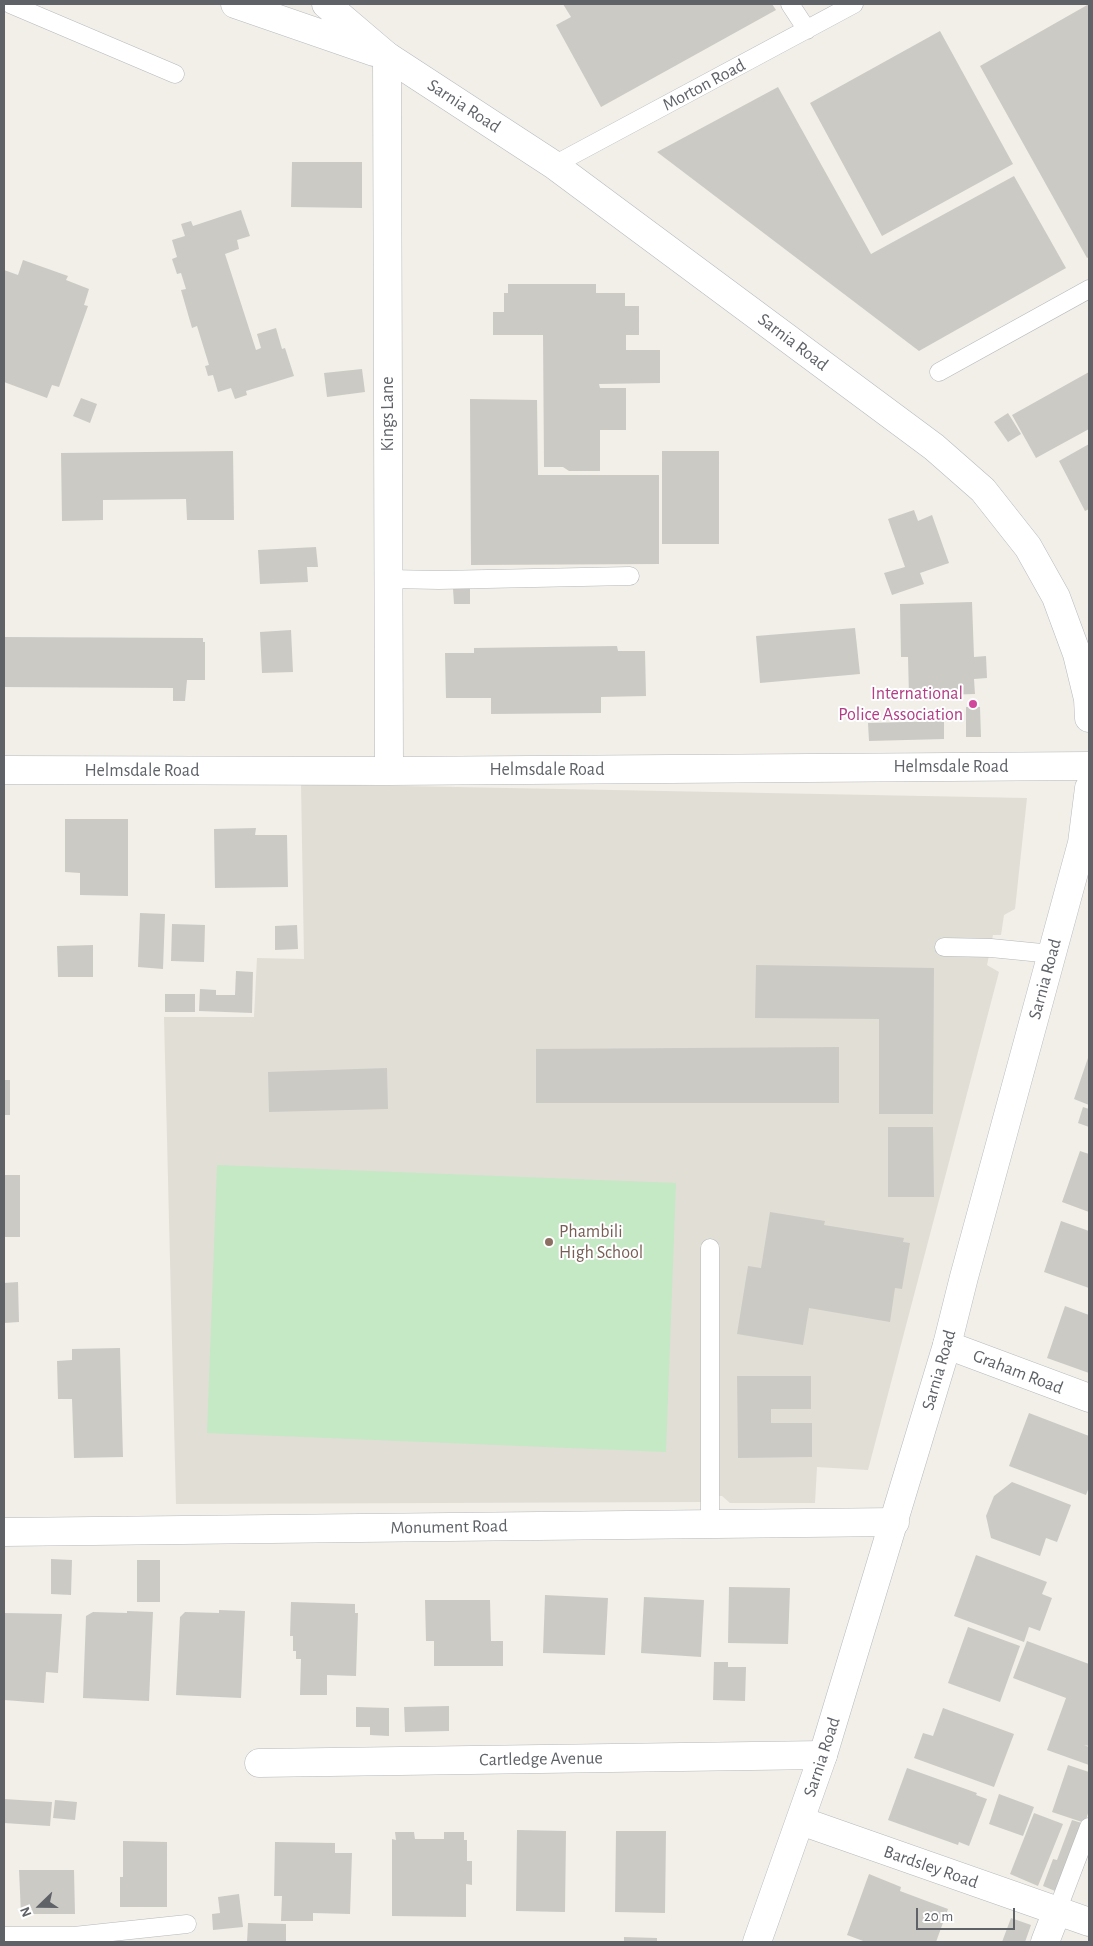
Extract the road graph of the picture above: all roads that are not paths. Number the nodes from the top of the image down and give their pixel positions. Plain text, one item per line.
1 (10, 4) edge
2 (235, 4) edge
3 (326, 4) edge
4 (790, 4) edge
5 (854, 4) edge
6 (807, 30) junction
7 (387, 56) junction
8 (175, 74) dead end
9 (554, 166) junction
10 (1089, 289) edge
11 (939, 372) dead end
12 (630, 576) dead end
13 (389, 579) junction
14 (1089, 706) edge
15 (1089, 766) edge
16 (4, 770) edge
17 (389, 771) junction
18 (1089, 788) edge
19 (944, 947) dead end
20 (1052, 954) junction
21 (710, 1248) dead end
22 (947, 1345) junction
23 (1089, 1398) edge
24 (895, 1522) junction
25 (710, 1524) junction
26 (4, 1532) edge
27 (823, 1755) junction
28 (259, 1763) dead end
29 (801, 1821) junction
30 (1089, 1827) edge
31 (1057, 1911) junction
32 (1089, 1922) edge
33 (187, 1924) dead end
34 (4, 1936) edge
35 (757, 1942) edge
36 (1045, 1942) edge

1 - 8 lane
2 - 7 street, Sarnia Road
3 - 7 street, Sarnia Road
4 - 6 lane
5 - 6 lane, Morton Road
6 - 9 lane, Morton Road
7 - 9 street, Sarnia Road
7 - 13 street, Kings Lane
9 - 14 street, Sarnia Road
10 - 11 lane
12 - 13 lane
13 - 17 street, Kings Lane
15 - 17 street, Helmsdale Road
16 - 17 street, Helmsdale Road
18 - 20 street, Sarnia Road
19 - 20 lane
20 - 22 street, Sarnia Road
21 - 25 lane
22 - 23 street, Graham Road
22 - 24 street, Sarnia Road
24 - 25 street, Monument Road
24 - 27 street, Sarnia Road
25 - 26 street, Monument Road
27 - 28 street, Cartledge Avenue
27 - 29 street, Sarnia Road
29 - 31 street, Bardsley Road
29 - 35 street, Sarnia Road
30 - 31 lane
31 - 32 street, Bardsley Road
31 - 36 street
33 - 34 lane

